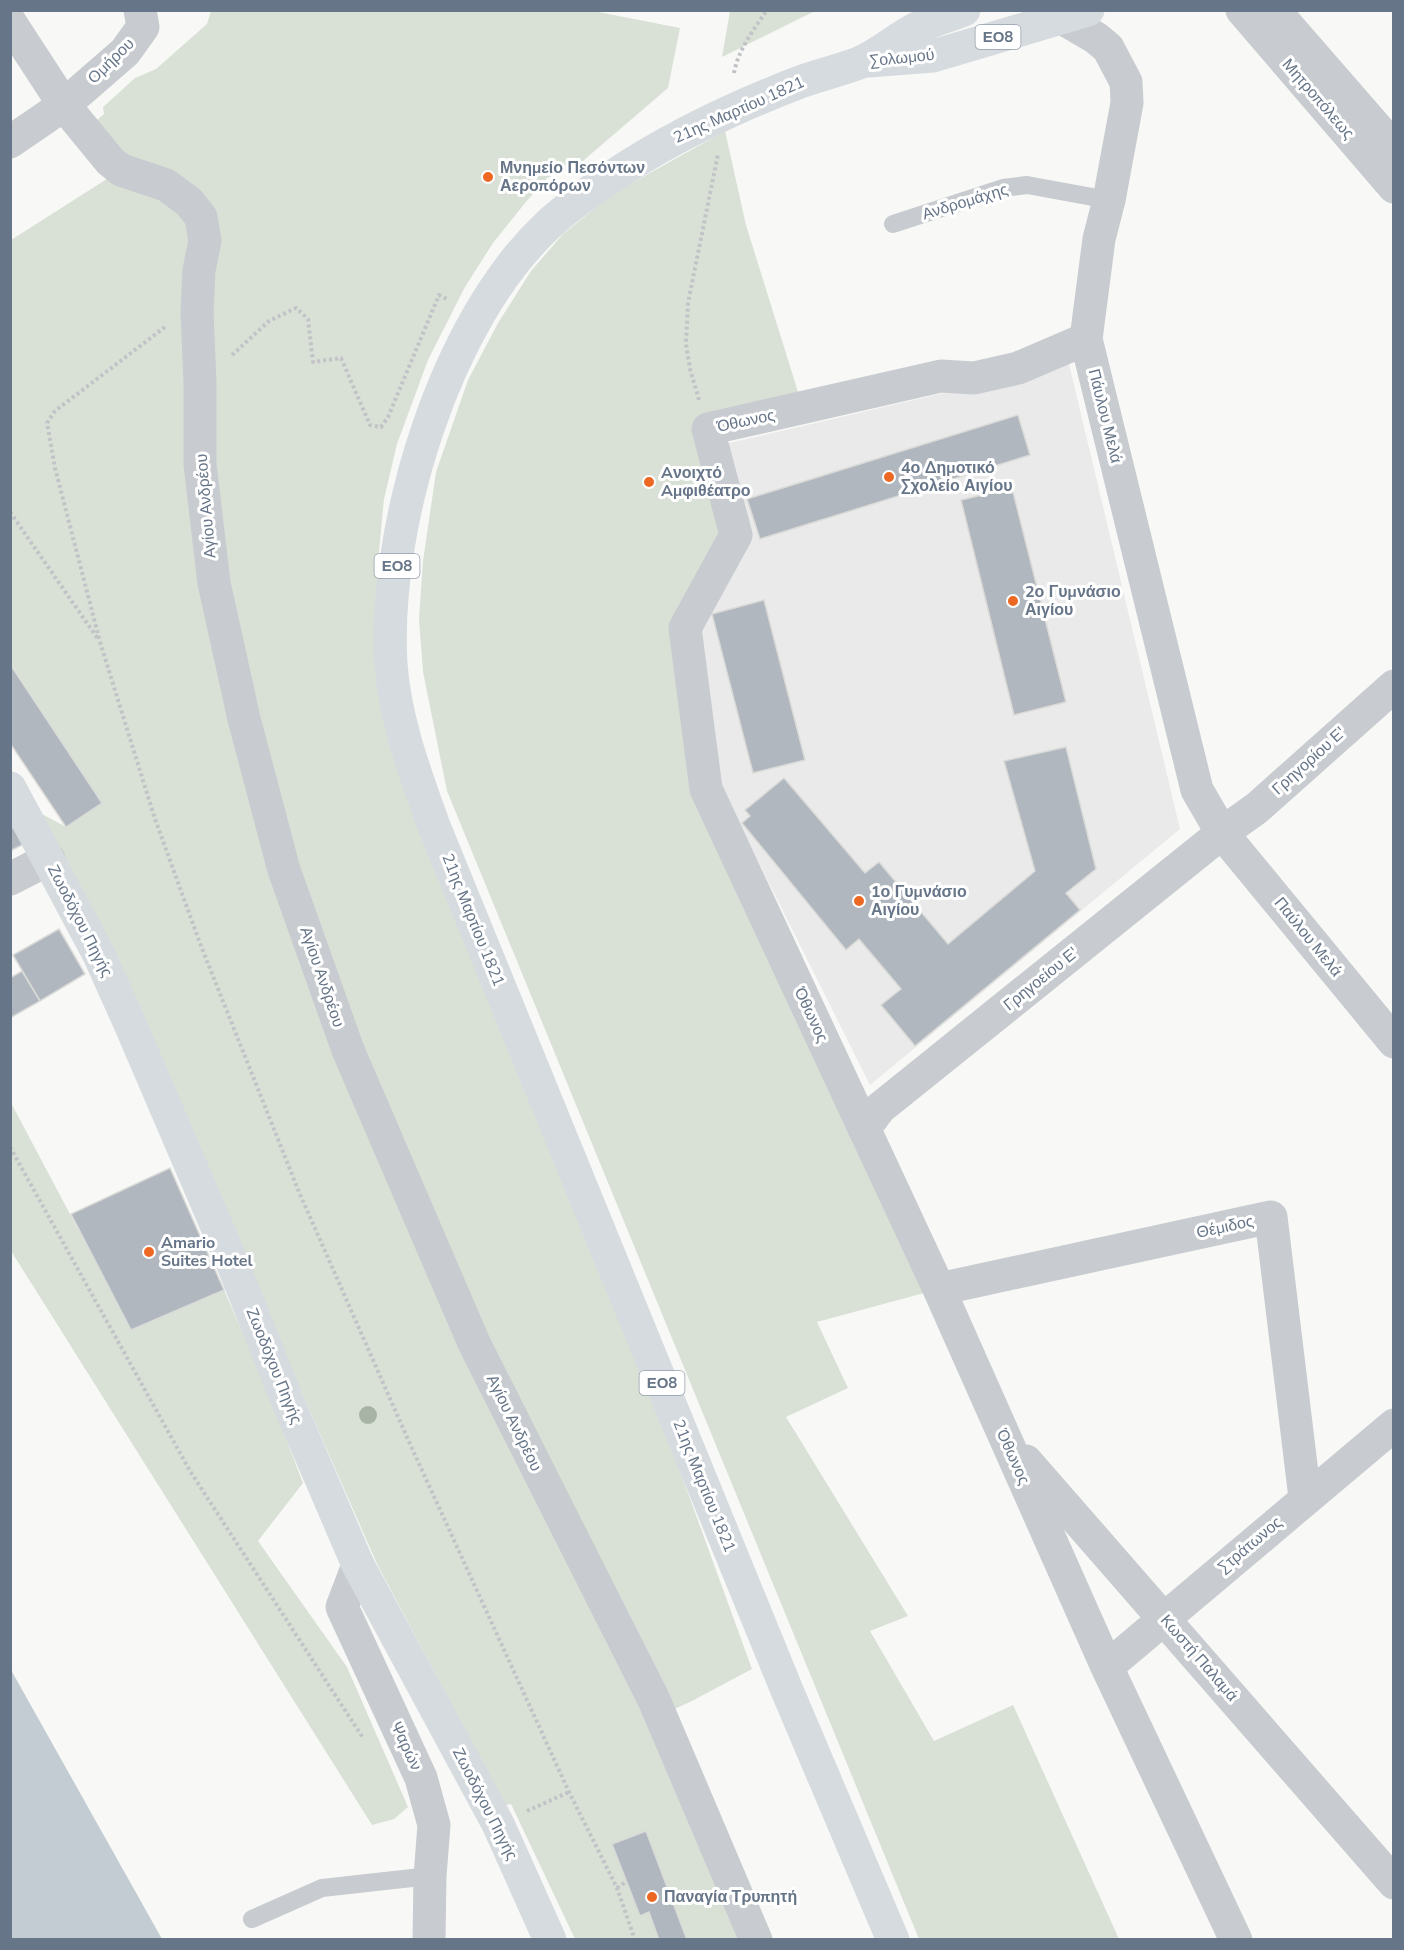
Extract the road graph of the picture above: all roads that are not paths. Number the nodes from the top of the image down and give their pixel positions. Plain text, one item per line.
1 (140, 10) edge
2 (964, 10) edge
3 (1242, 10) edge
4 (1274, 10) edge
5 (1075, 14) edge
6 (10, 22) edge
7 (861, 62) junction
8 (64, 105) junction
9 (10, 142) edge
10 (1394, 148) edge
11 (1394, 187) edge
12 (1109, 200) junction
13 (893, 224) dead end
14 (1086, 339) junction
15 (1394, 686) edge
16 (10, 788) edge
17 (1222, 833) junction
18 (49, 859) junction
19 (10, 879) edge
20 (1394, 1042) edge
21 (864, 1129) junction
22 (939, 1289) junction
23 (1394, 1425) edge
24 (1003, 1435) junction
25 (1305, 1498) junction
26 (358, 1565) junction
27 (1164, 1618) junction
28 (1107, 1667) junction
29 (430, 1876) junction
30 (1394, 1883) edge
31 (252, 1919) dead end
32 (429, 1940) edge
33 (550, 1940) edge
34 (756, 1940) edge
35 (893, 1940) edge
36 (1236, 1940) edge

1 - 8 street, Ομήρου
2 - 7 main road, Σολωμού / ΕΟ8
3 - 11 street, Μητροπόλεως
4 - 10 street, Μητροπόλεως
5 - 7 main road, Σολωμού / ΕΟ8
5 - 12 street, Πάυλου Μελά
6 - 8 street, Αγίου Ανδρέου
7 - 35 main road, 21ης Μαρτίου 1821 / ΕΟ8
8 - 9 street, Ομήρου
8 - 34 street, Αγίου Ανδρέου
12 - 13 lane, Ανδρομάχης
12 - 14 street, Πάυλου Μελά
14 - 17 street, Πάυλου Μελά
14 - 21 street, Όθωνος
15 - 17 street, Γρηγορίου Ε'
16 - 18 main road, Ζωοδόχου Πηγής
17 - 20 street, Παύλου Μελά
17 - 21 street, Γρηγοείου Ε'
18 - 19 street
18 - 26 main road, Ζωοδόχου Πηγής
21 - 22 street, Όθωνος
22 - 24 street, Όθωνος
22 - 25 street, Θέμιδος
23 - 25 street, Στράτωνος
24 - 27 street, Κωστή Παλαμά
24 - 28 street, Όθωνος
25 - 27 street, Στράτωνος
26 - 29 street, Ψαρών
26 - 33 main road, Ζωοδόχου Πηγής
27 - 28 street, Στράτωνος
27 - 30 street, Κωστή Παλαμά
28 - 36 street, Όθωνος
29 - 31 lane
29 - 32 street, Ψαρών

